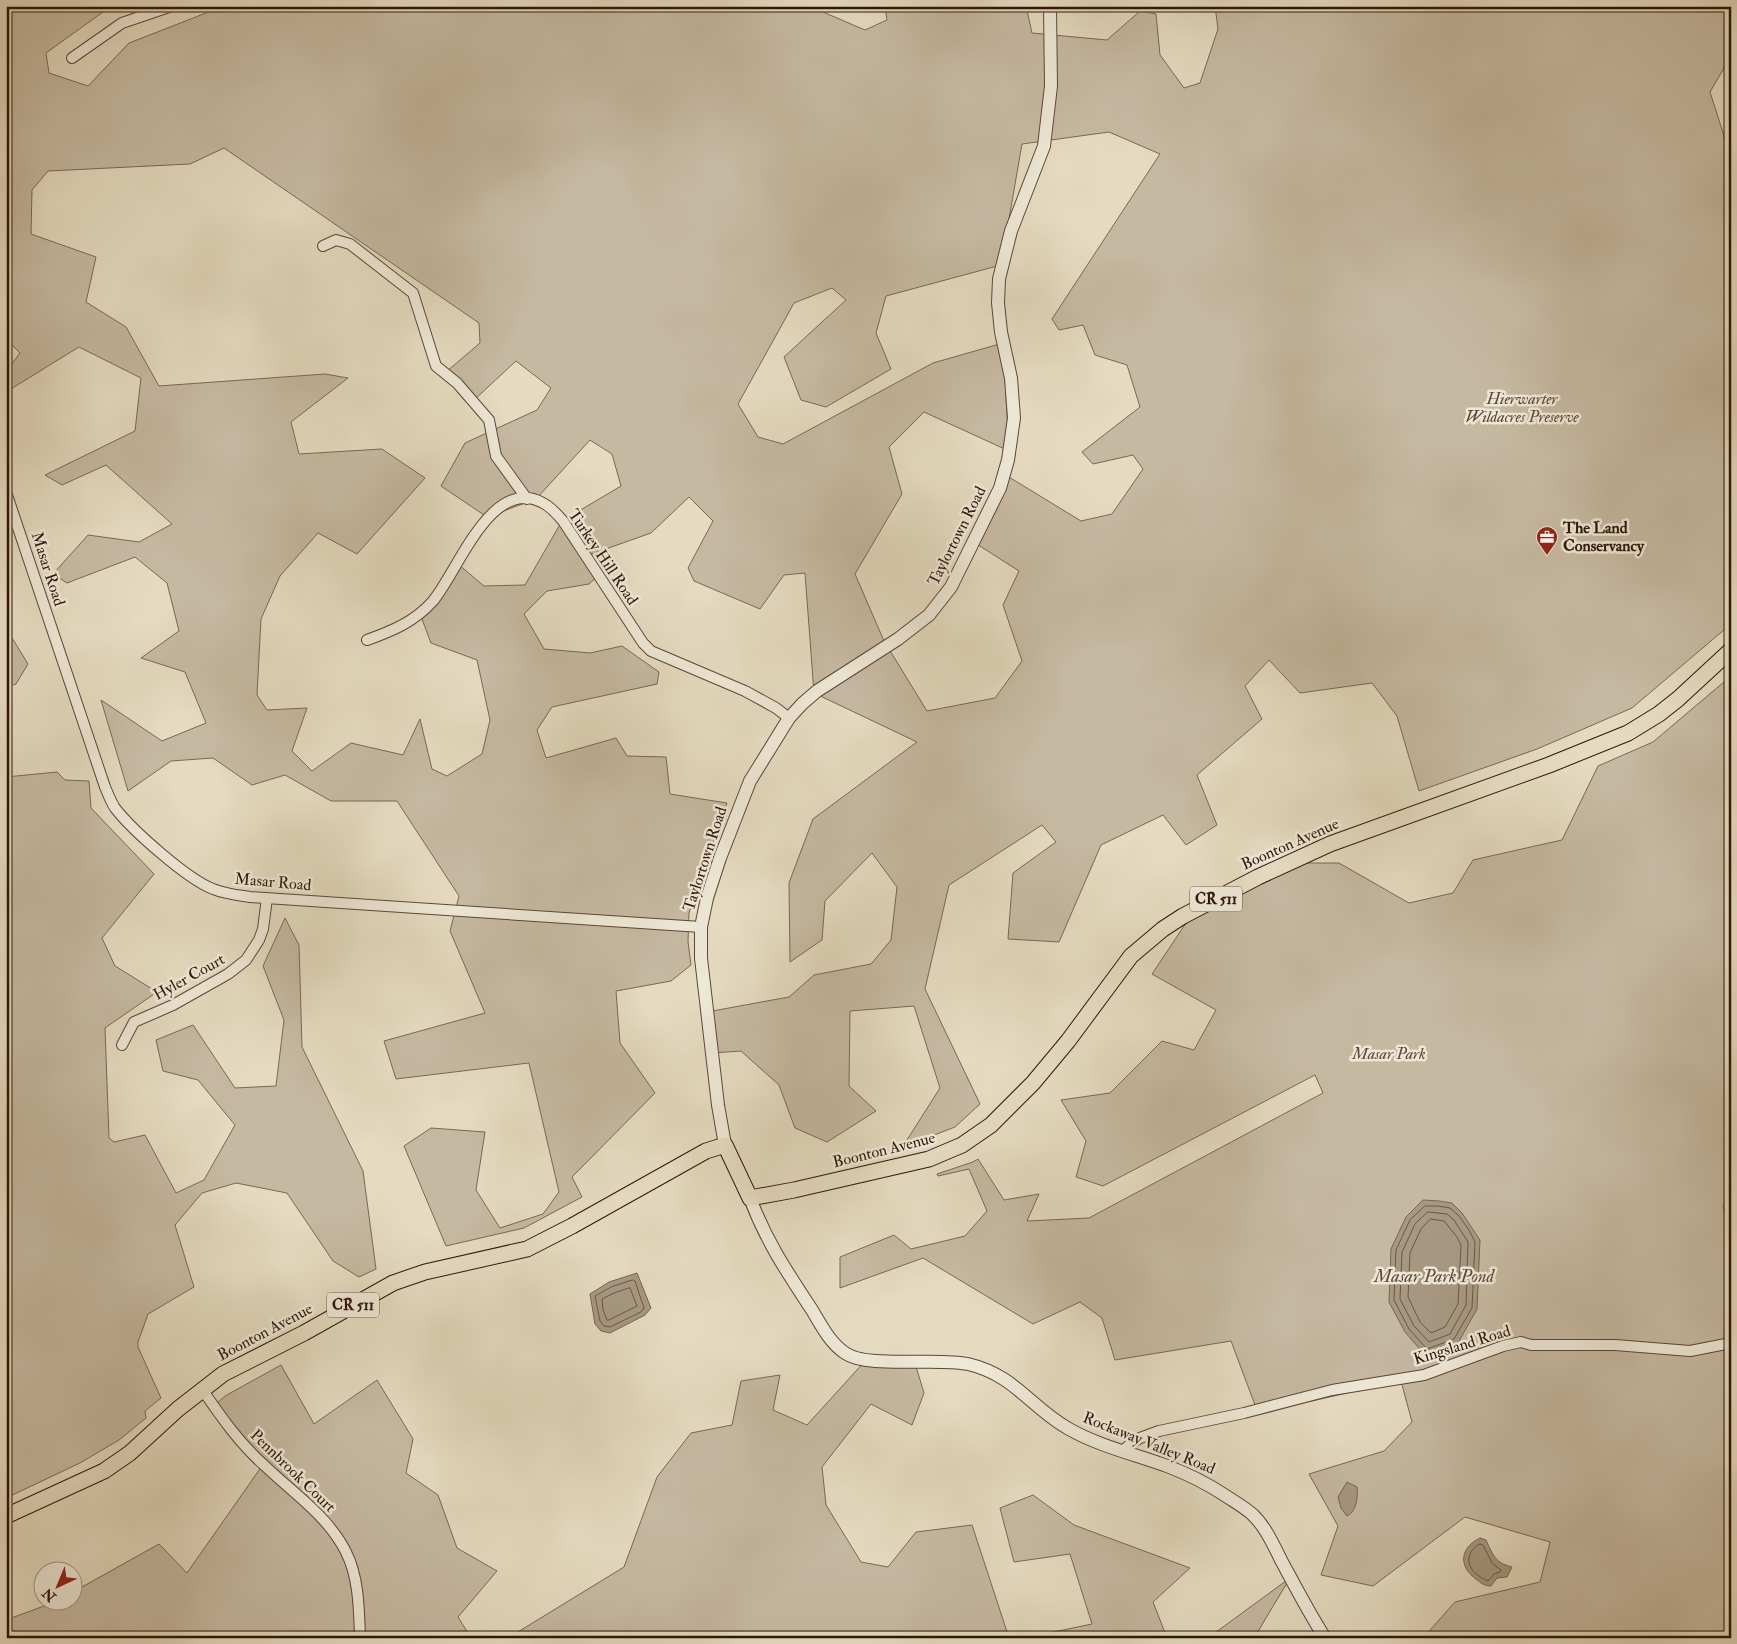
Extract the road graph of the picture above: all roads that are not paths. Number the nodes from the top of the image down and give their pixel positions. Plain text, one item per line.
1 (172, 6) edge
2 (1050, 6) edge
3 (72, 58) dead end
4 (323, 246) dead end
5 (6, 492) edge
6 (527, 499) junction
7 (367, 640) dead end
8 (1731, 650) edge
9 (790, 718) junction
10 (267, 898) junction
11 (701, 927) junction
12 (122, 1045) dead end
13 (725, 1145) junction
14 (750, 1198) junction
15 (1731, 1343) edge
16 (202, 1389) junction
17 (1123, 1451) junction
18 (6, 1516) edge
19 (360, 1638) edge
20 (1326, 1638) edge

1 - 3 street
2 - 9 street, Taylortown Road
4 - 6 street
5 - 10 street, Masar Road
6 - 7 street
6 - 9 street, Turkey Hill Road
8 - 14 main road, Boonton Avenue / CR 511
9 - 11 street, Taylortown Road
10 - 11 street, Masar Road
10 - 12 street, Hyler Court
11 - 13 street, Taylortown Road
13 - 14 main road, Rockaway Valley Road
13 - 16 main road, Boonton Avenue / CR 511
14 - 17 street, Rockaway Valley Road
15 - 17 street, Kingsland Road
16 - 18 main road, Boonton Avenue / CR 511
16 - 19 street, Pennbrook Court
17 - 20 street, Rockaway Valley Road

